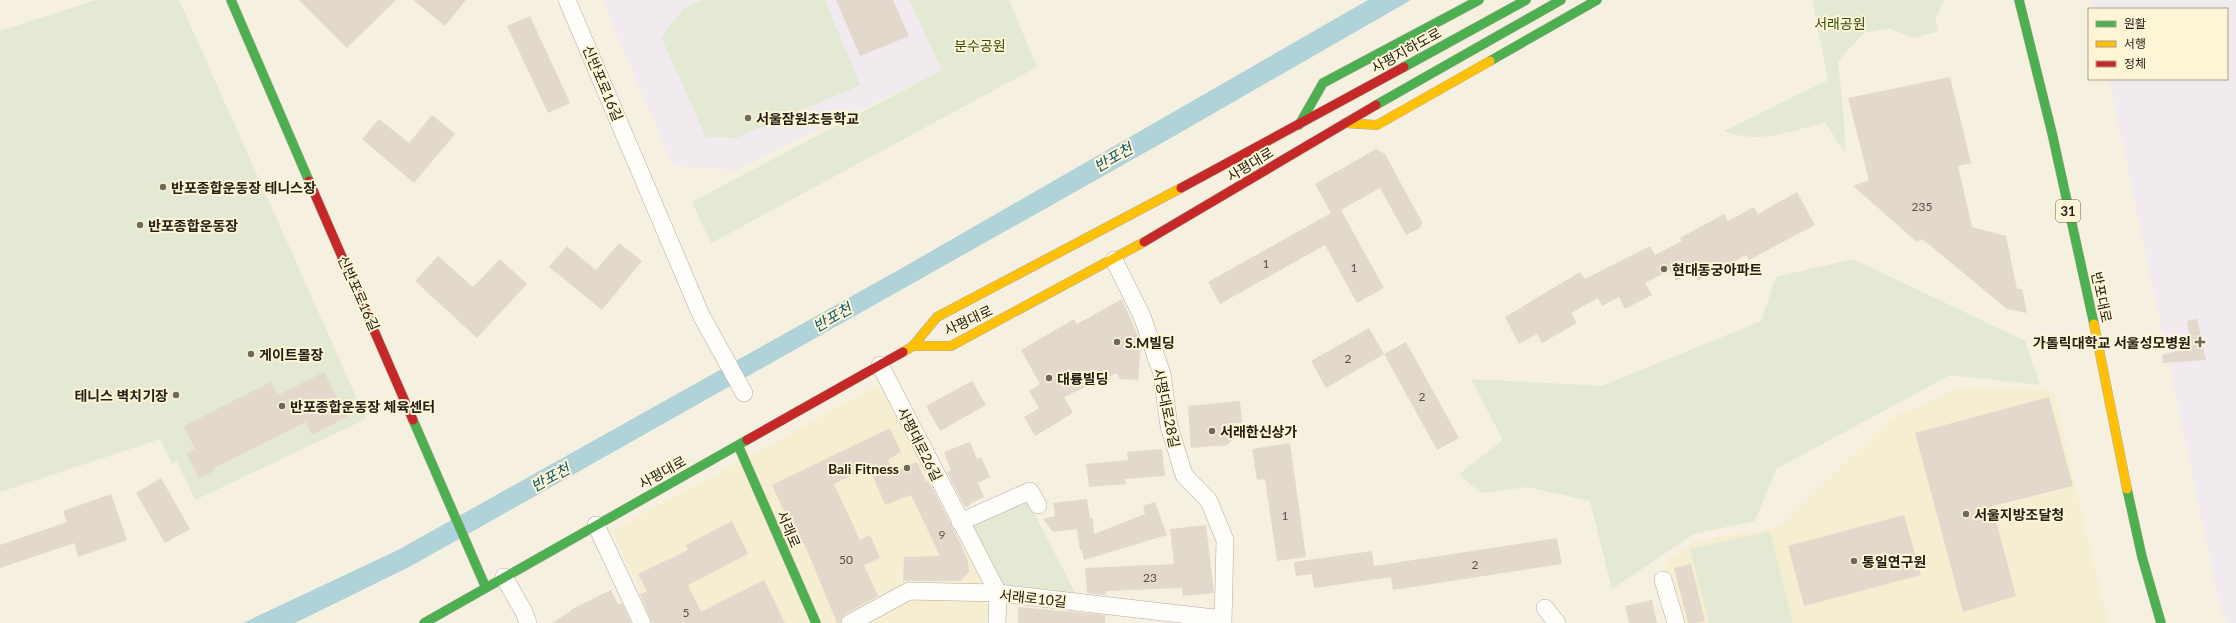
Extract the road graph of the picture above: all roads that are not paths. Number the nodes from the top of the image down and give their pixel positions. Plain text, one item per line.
1 (231, 0) edge
2 (567, 0) edge
3 (1479, 0) edge
4 (1526, 0) edge
5 (1561, 0) edge
6 (1597, 0) edge
7 (2019, 0) edge
8 (1345, 123) junction
9 (1299, 125) junction
10 (1114, 260) junction
11 (913, 346) junction
12 (880, 365) junction
13 (744, 393) dead end
14 (738, 445) junction
15 (1038, 505) dead end
16 (960, 522) junction
17 (596, 525) junction
18 (504, 577) junction
19 (1664, 580) dead end
20 (486, 588) junction
21 (998, 593) junction
22 (1545, 608) dead end
23 (1116, 615) edge
24 (1223, 621) edge
25 (424, 623) edge
26 (528, 623) edge
27 (642, 623) edge
28 (816, 623) edge
29 (850, 623) edge
30 (997, 623) edge
31 (1557, 623) edge
32 (1676, 623) edge
33 (2161, 623) edge

1 - 20 main road, 신반포로16길
2 - 13 street, 신반포로16길
3 - 9 main road
4 - 9 main road, 사평지하도로
5 - 8 main road
6 - 8 main road
7 - 33 main road, 반포대로 / 31
8 - 10 main road, 사평대로
9 - 11 main road, 사평대로
10 - 11 main road, 사평대로
10 - 24 street, 사평대로28길
11 - 12 main road, 사평대로
12 - 14 main road, 사평대로
12 - 16 street, 사평대로26길
14 - 17 main road, 사평대로
14 - 28 main road, 서래로
15 - 16 street
16 - 21 street, 사평대로26길
17 - 18 main road, 사평대로
17 - 27 street
18 - 20 main road, 사평대로
18 - 26 street
19 - 32 street
20 - 25 main road, 사평대로
21 - 23 street, 서래로10길
21 - 29 street, 서래로10길
21 - 30 street
22 - 31 street
23 - 24 street, 서래로10길

